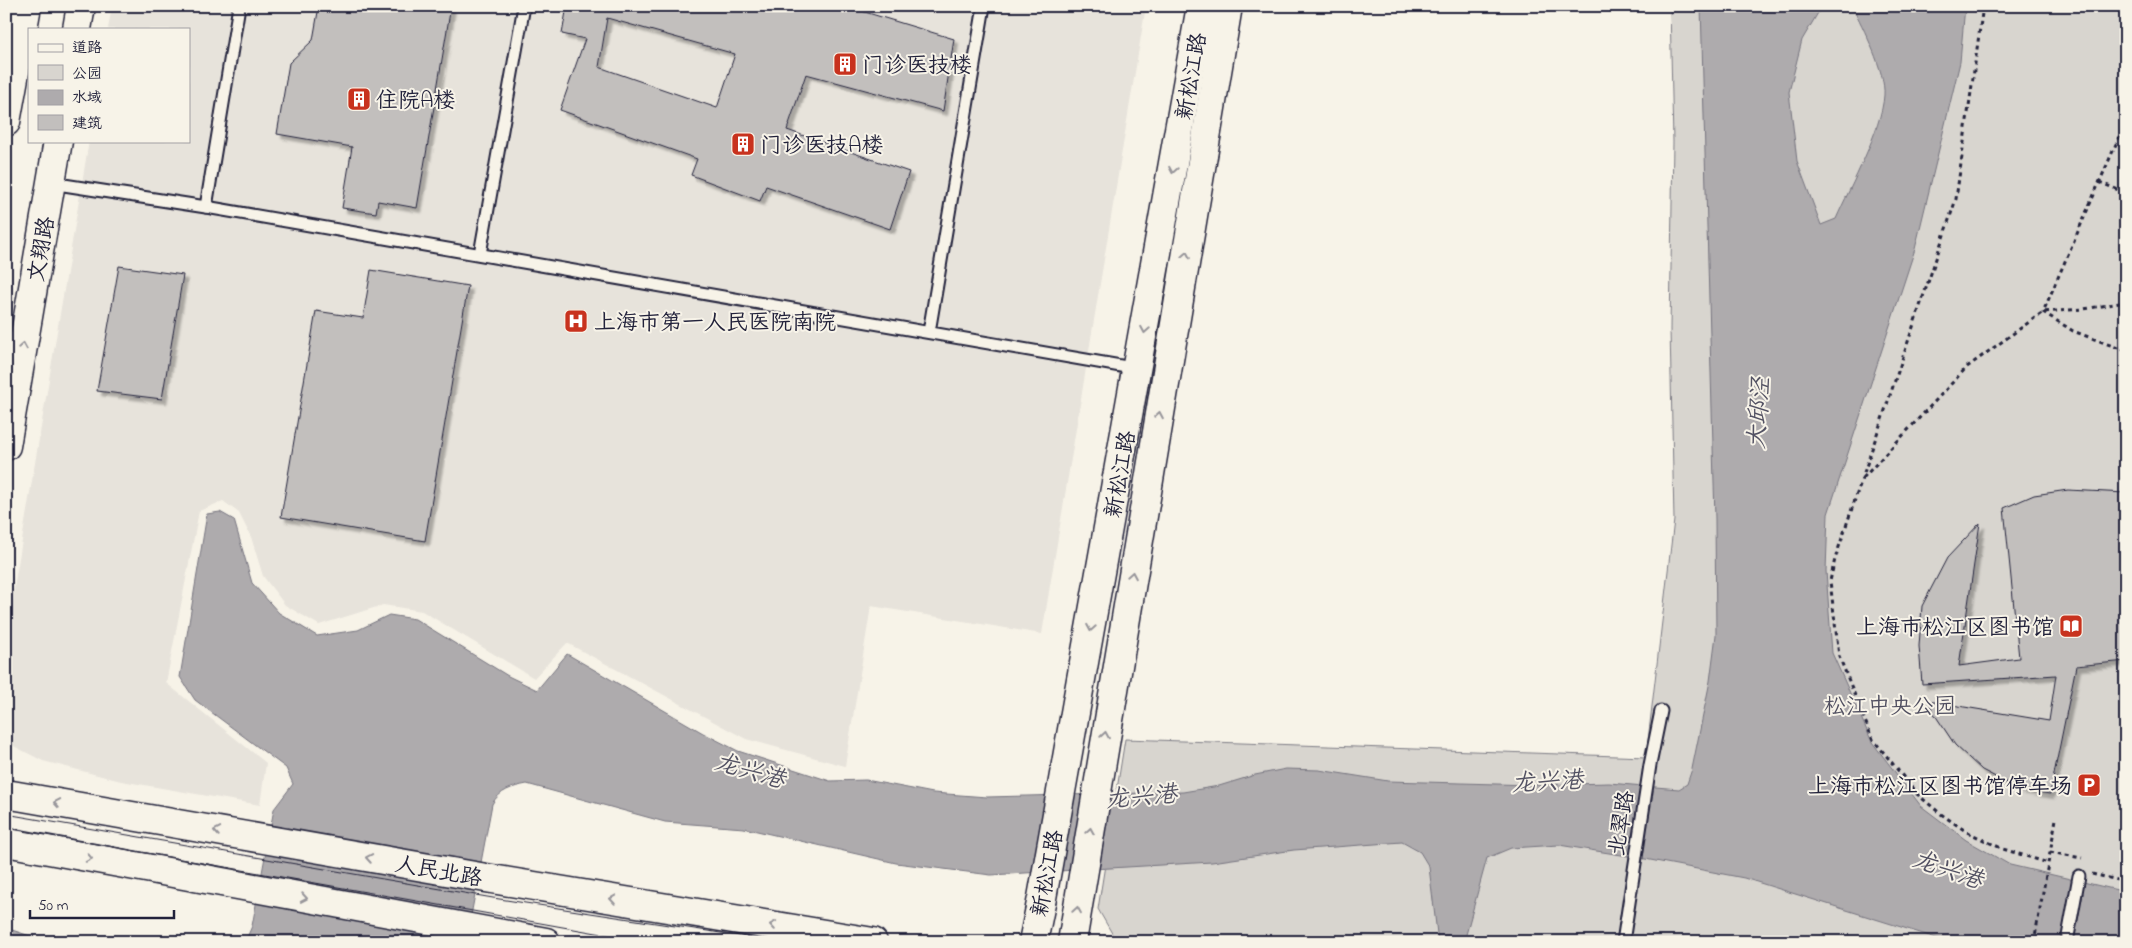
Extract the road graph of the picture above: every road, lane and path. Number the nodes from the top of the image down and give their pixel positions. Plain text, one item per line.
1 (27, 6) edge
2 (81, 6) edge
3 (239, 6) edge
4 (524, 6) edge
5 (984, 6) edge
6 (1202, 6) edge
7 (1228, 6) edge
8 (1983, 6) edge
9 (77, 28) edge
10 (2126, 121) edge
11 (6, 122) edge
12 (58, 142) edge
13 (2099, 182) junction
14 (51, 183) junction
15 (2126, 193) edge
16 (206, 207) junction
17 (480, 254) junction
18 (2126, 302) edge
19 (2043, 312) junction
20 (929, 332) junction
21 (2126, 351) edge
22 (1138, 368) junction
23 (6, 446) edge
24 (1862, 480) junction
25 (1661, 711) dead end
26 (6, 794) edge
27 (2056, 819) dead end
28 (6, 842) edge
29 (2050, 852) junction
30 (2082, 858) dead end
31 (2048, 863) junction
32 (2084, 875) joint
33 (2126, 882) edge
34 (546, 942) edge
35 (873, 942) edge
36 (1033, 942) edge
37 (1072, 942) edge
38 (1623, 942) edge
39 (2034, 942) edge
40 (2067, 942) edge

1 - 11 main road
2 - 9 main road
3 - 16 lane
4 - 17 lane
5 - 20 lane
6 -> 22 main road, 新松江路
37 -> 7 main road, 新松江路
8 - 24 path
10 - 13 path
12 - 14 main road, 文翔路
13 - 15 path
13 - 19 path
14 - 16 lane
23 -> 14 main road, 文翔路
16 - 17 lane
17 - 20 lane
18 - 19 path
19 - 21 path
19 - 24 path
20 - 22 lane
22 -> 36 main road, 新松江路
24 - 31 path
25 - 38 lane, 北翠路
35 -> 26 main road, 人民北路
27 - 29 path
28 -> 34 main road
29 - 30 path
29 - 31 path
31 - 39 path
32 - 33 path
32 - 40 lane

